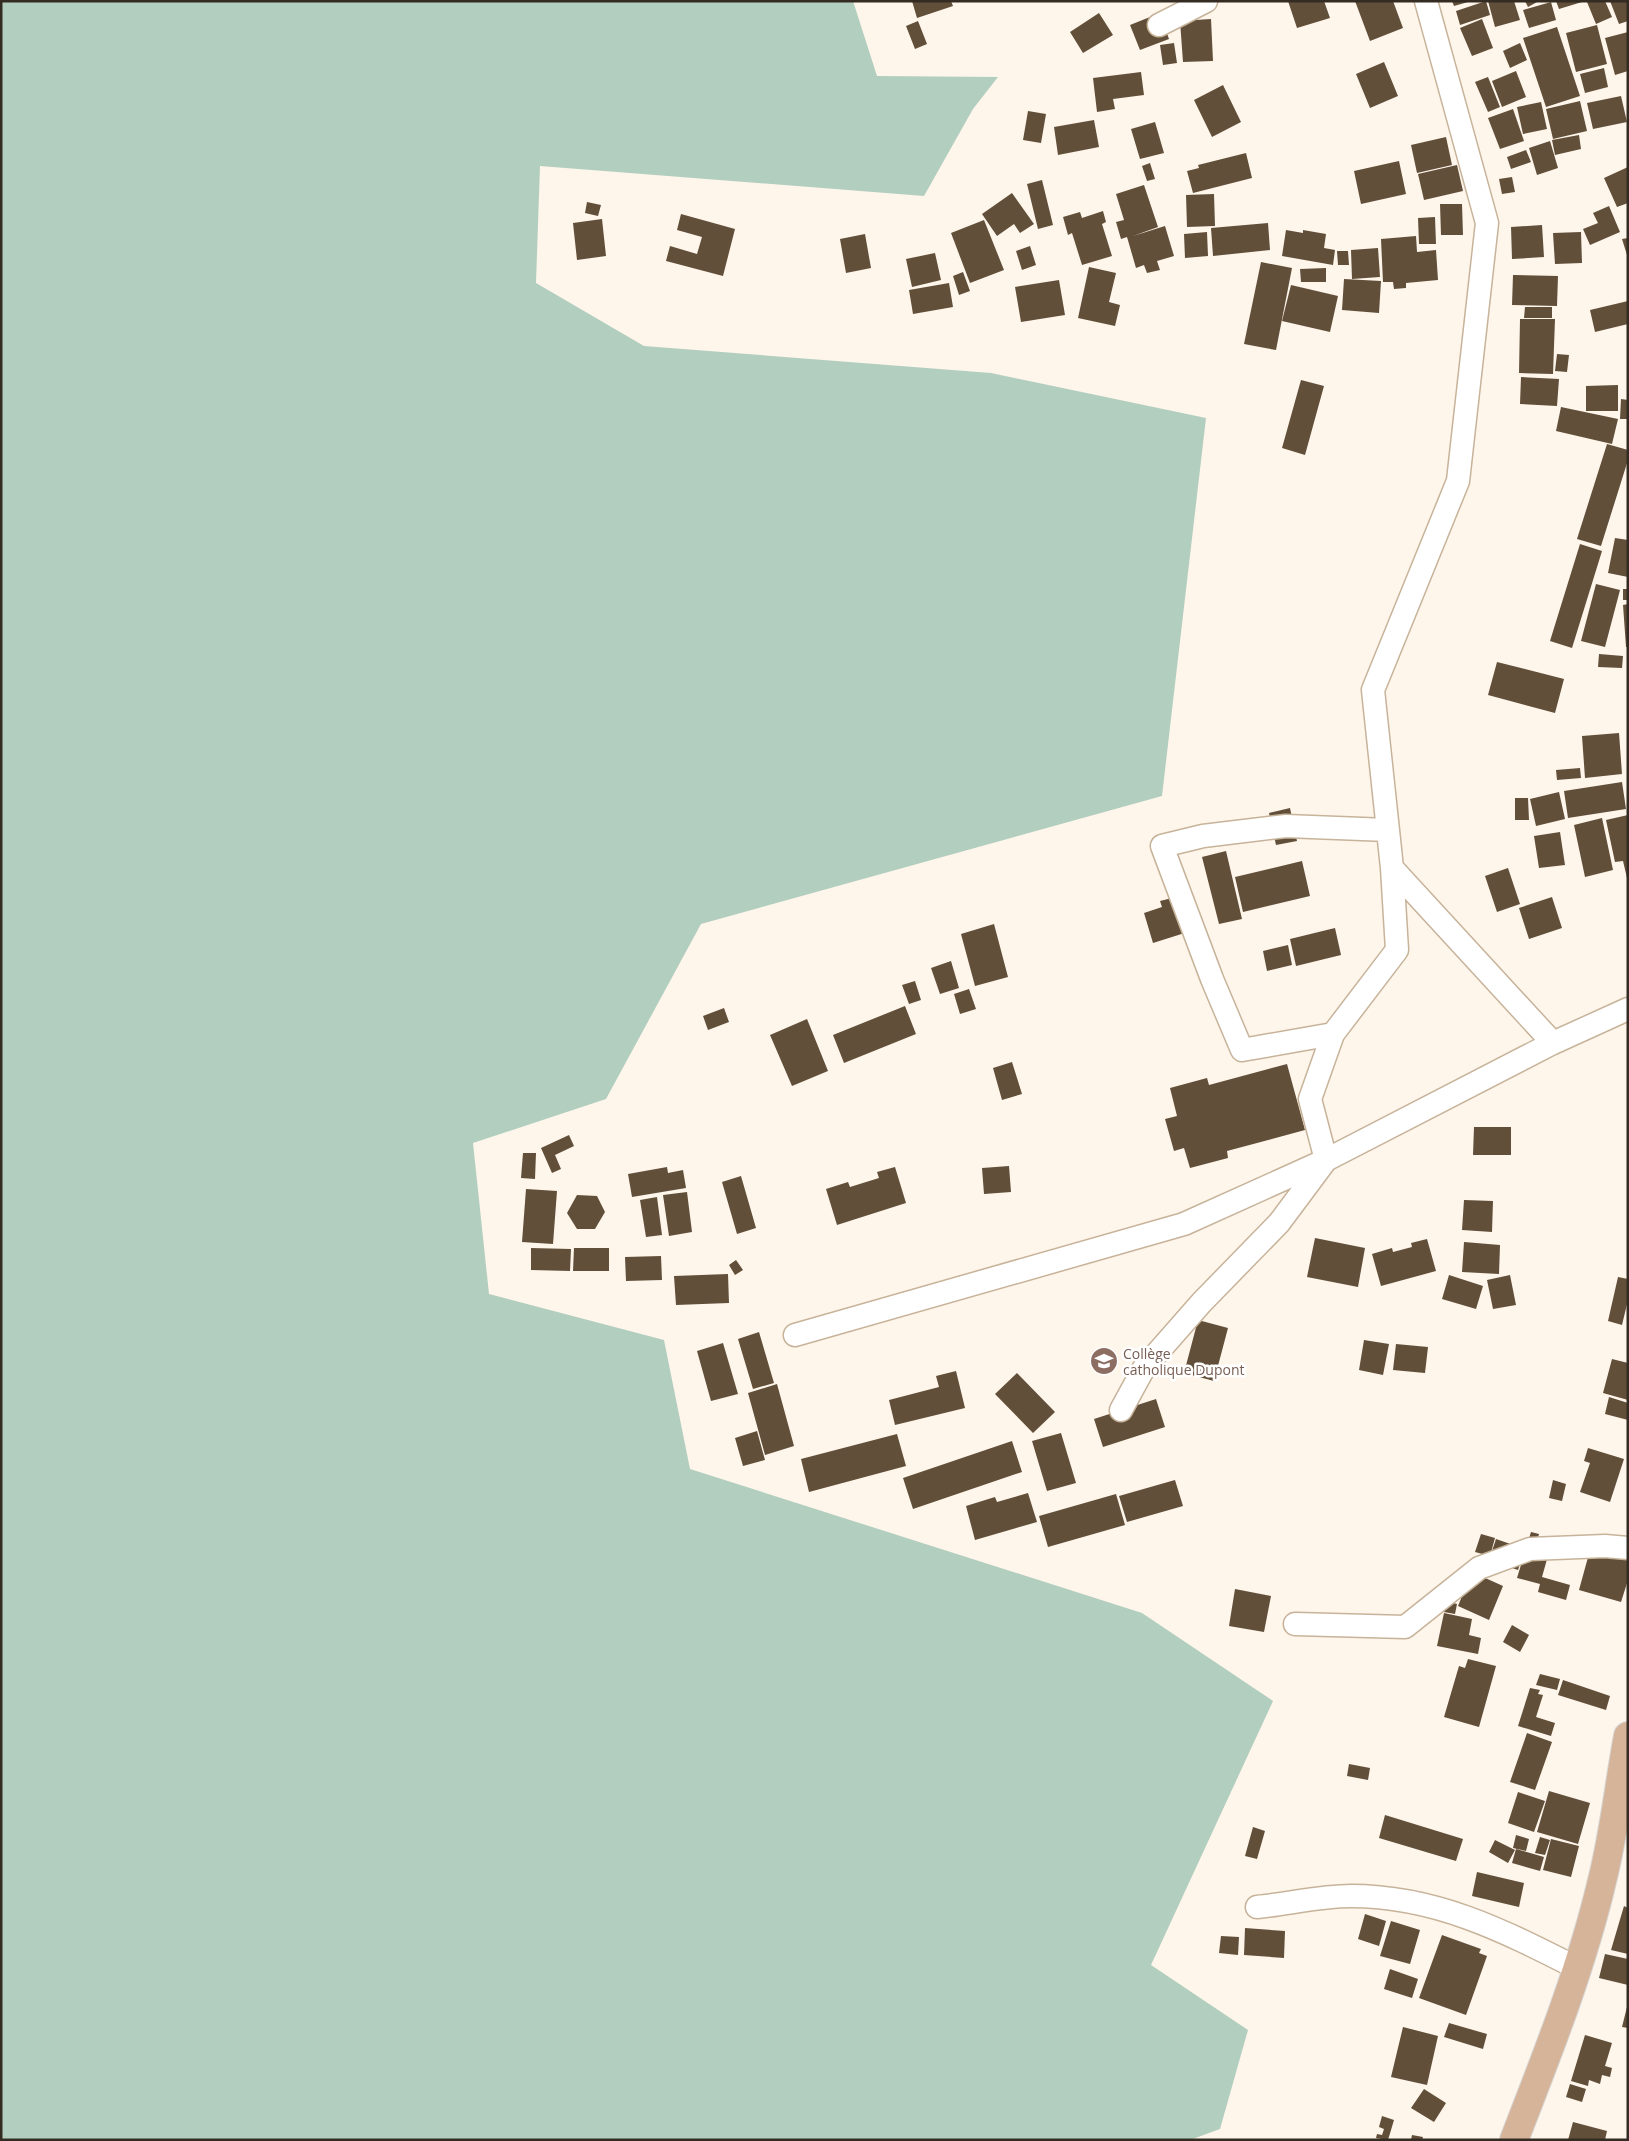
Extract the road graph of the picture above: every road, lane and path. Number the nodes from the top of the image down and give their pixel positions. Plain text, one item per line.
1 (1206, 1) edge
2 (1426, 1) edge
3 (1159, 26) dead end
4 (1388, 830) junction
5 (1392, 868) junction
6 (1628, 1009) edge
7 (1334, 1034) junction
8 (1553, 1043) junction
9 (1326, 1160) junction
10 (795, 1335) dead end
11 (1121, 1410) dead end
12 (1628, 1548) edge
13 (1295, 1624) dead end
14 (1628, 1736) edge
15 (1257, 1907) dead end
16 (1577, 1968) junction
17 (1514, 2140) edge

1 - 3 street
2 - 4 street
4 - 5 street
4 - 7 street
5 - 7 street
5 - 8 street
6 - 8 street
7 - 9 street
8 - 9 street
9 - 10 street
9 - 11 street
12 - 13 street
14 - 16 main road
15 - 16 street
16 - 17 main road

